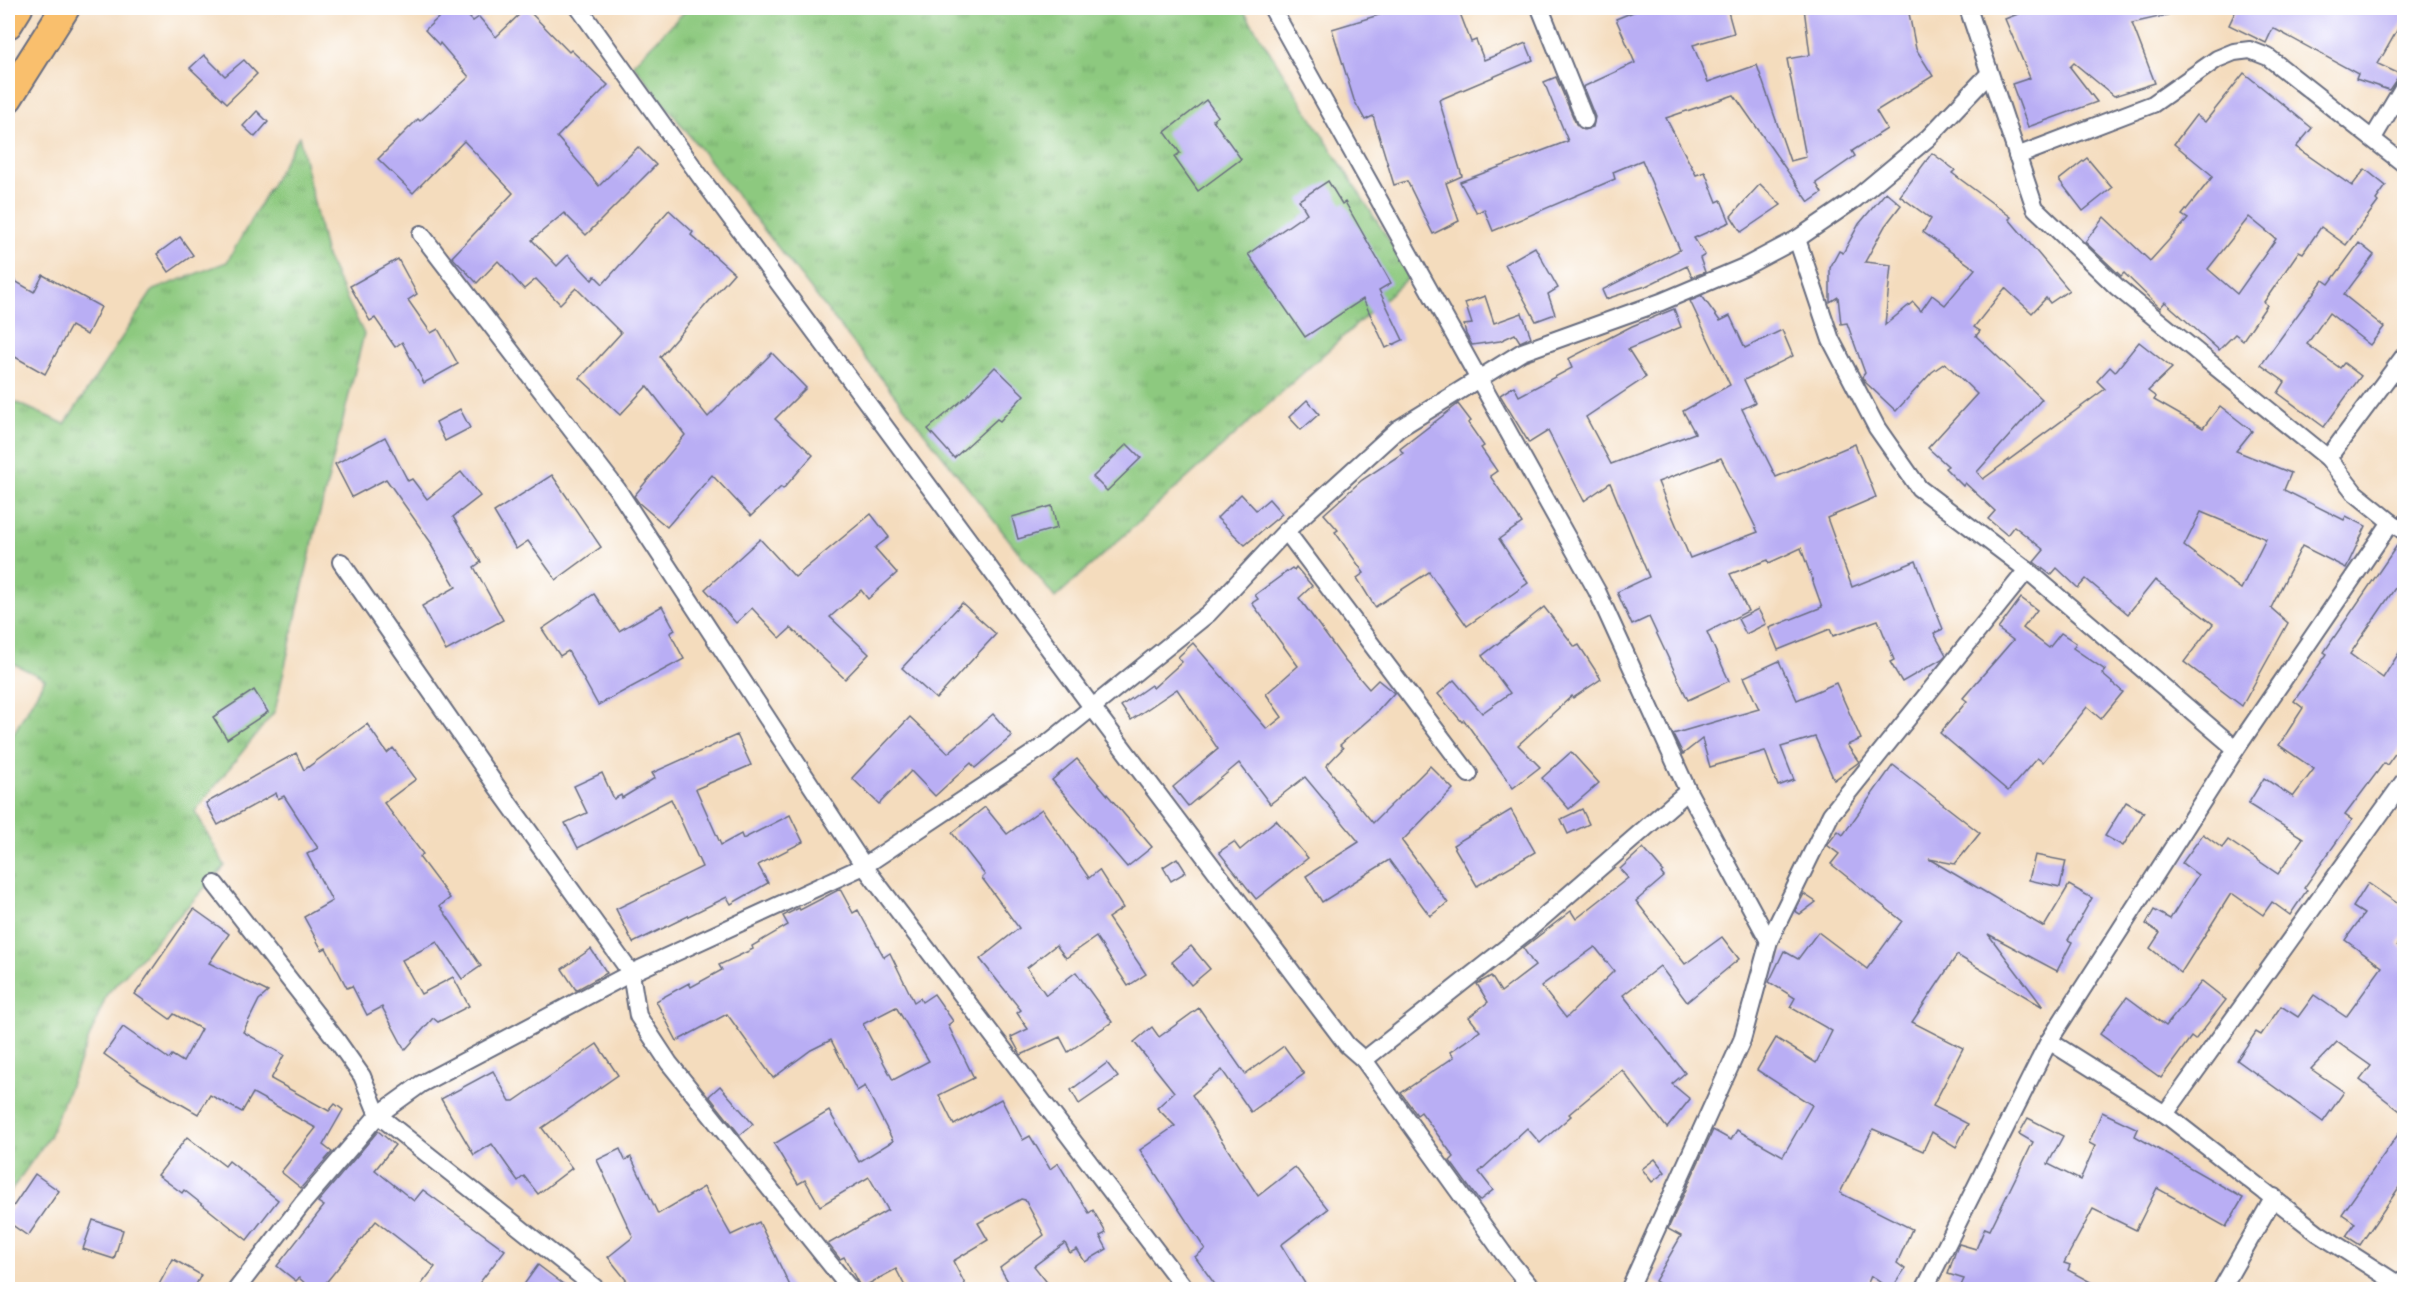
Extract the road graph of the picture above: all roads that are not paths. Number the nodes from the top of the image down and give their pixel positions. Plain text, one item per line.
1 (18, 8) edge
2 (65, 8) edge
3 (579, 8) edge
4 (1272, 8) edge
5 (1540, 8) edge
6 (1968, 8) edge
7 (8, 24) edge
8 (1989, 74) junction
9 (2404, 86) edge
10 (8, 98) edge
11 (1585, 120) dead end
12 (2373, 138) junction
13 (2018, 156) junction
14 (2404, 164) edge
15 (422, 234) dead end
16 (1797, 238) junction
17 (2404, 356) edge
18 (1478, 377) junction
19 (2328, 458) junction
20 (2398, 526) edge
21 (1286, 531) junction
22 (341, 562) dead end
23 (2027, 570) junction
24 (1092, 707) junction
25 (2236, 749) junction
26 (1469, 774) dead end
27 (2404, 781) edge
28 (1688, 791) junction
29 (864, 866) junction
30 (215, 884) dead end
31 (1769, 940) junction
32 (631, 973) junction
33 (2049, 1041) junction
34 (1364, 1060) junction
35 (2165, 1114) junction
36 (378, 1116) junction
37 (2274, 1197) junction
38 (2402, 1281) edge
39 (236, 1290) edge
40 (598, 1290) edge
41 (851, 1290) edge
42 (1186, 1290) edge
43 (1533, 1290) edge
44 (1629, 1290) edge
45 (1924, 1290) edge
46 (2221, 1290) edge

1 - 7 highway
2 - 10 highway
3 - 24 street
4 - 18 street
5 - 11 street
6 - 8 street
8 - 13 street
8 - 16 street
9 - 12 street
12 - 13 street
12 - 14 street
13 - 19 street
15 - 29 street
16 - 18 street
16 - 23 street
17 - 19 street
18 - 21 street
18 - 28 street
19 - 20 street
20 - 25 street
21 - 24 street
21 - 26 street
22 - 32 street
23 - 25 street
23 - 31 street
24 - 29 street
24 - 34 street
25 - 33 street
27 - 35 street
28 - 31 street
28 - 34 street
29 - 32 street
29 - 42 street
30 - 36 street
31 - 44 street
32 - 36 street
32 - 41 street
33 - 35 street
33 - 45 street
34 - 43 street
35 - 37 street
36 - 39 street
36 - 40 street
37 - 38 street
37 - 46 street

